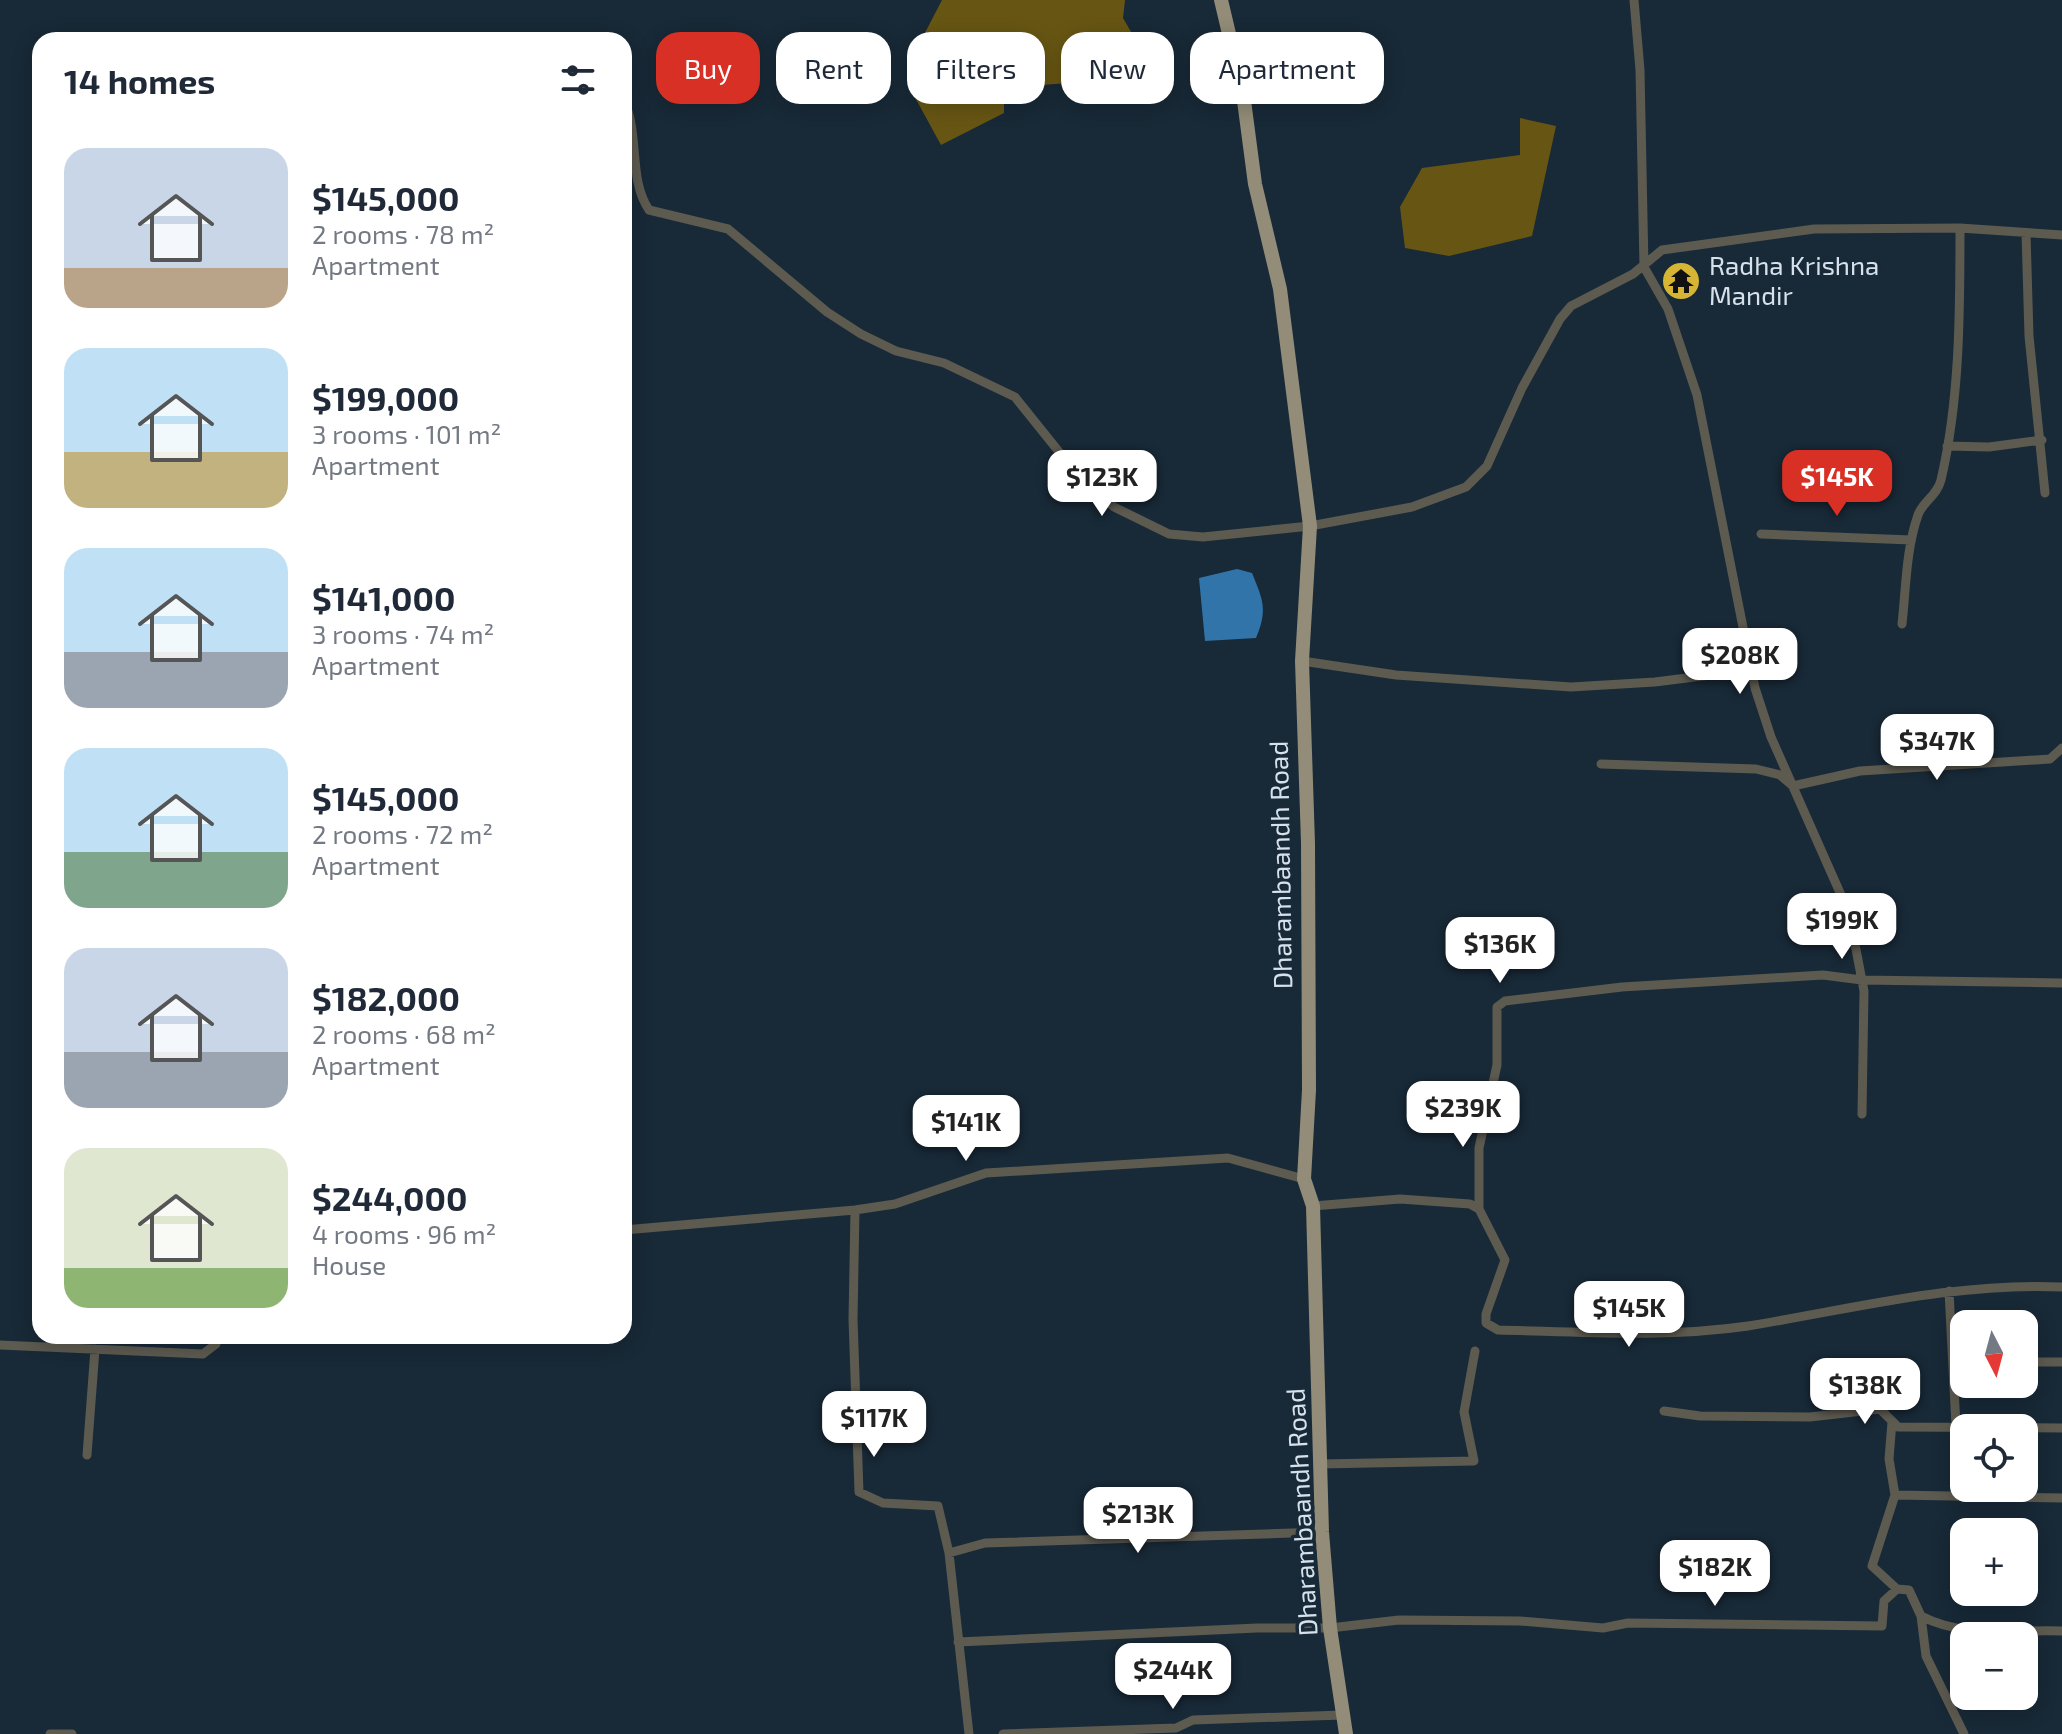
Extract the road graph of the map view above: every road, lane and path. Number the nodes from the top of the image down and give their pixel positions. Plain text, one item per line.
1 (1221, 0) edge
2 (1634, 0) edge
3 (632, 131) edge
4 (1960, 228) junction
5 (2026, 233) junction
6 (2062, 235) edge
7 (1644, 267) junction
8 (2042, 440) junction
9 (1947, 446) junction
10 (2045, 493) dead end
11 (1310, 526) junction
12 (1761, 534) dead end
13 (1911, 540) junction
14 (1902, 624) dead end
15 (1302, 661) junction
16 (1750, 670) junction
17 (2062, 748) edge
18 (1601, 764) dead end
19 (1793, 786) junction
20 (1862, 980) junction
21 (2062, 983) edge
22 (1862, 1114) dead end
23 (1304, 1179) junction
24 (1313, 1206) junction
25 (1479, 1209) junction
26 (855, 1210) junction
27 (632, 1229) edge
28 (2062, 1287) edge
29 (1949, 1291) junction
30 (1950, 1310) edge
31 (216, 1344) edge
32 (0, 1345) edge
33 (95, 1349) junction
34 (1475, 1351) dead end
35 (2038, 1362) edge
36 (2062, 1362) edge
37 (1664, 1411) dead end
38 (1892, 1422) junction
39 (1950, 1426) edge
40 (2038, 1428) edge
41 (2062, 1428) edge
42 (87, 1455) dead end
43 (1320, 1464) junction
44 (1895, 1495) junction
45 (2062, 1498) edge
46 (1322, 1532) junction
47 (949, 1553) junction
48 (1897, 1589) junction
49 (1921, 1616) junction
50 (1330, 1628) junction
51 (2062, 1631) edge
52 (958, 1642) junction
53 (1343, 1715) junction
54 (50, 1734) edge
55 (72, 1734) edge
56 (969, 1734) edge
57 (1003, 1734) edge
58 (1346, 1734) edge
59 (1964, 1734) edge

1 - 11 main road, Dharambaandh Road
2 - 7 street
3 - 11 street
4 - 5 street
4 - 7 street
4 - 9 street
5 - 6 street
5 - 8 street
7 - 11 street
7 - 16 street
8 - 9 street
8 - 10 street
9 - 13 street
11 - 15 main road, Dharambaandh Road
12 - 13 street
13 - 14 street
15 - 16 street
15 - 23 main road, Dharambaandh Road
16 - 19 street
17 - 19 street
18 - 19 street
19 - 20 street
20 - 21 street
20 - 22 street
20 - 25 street
23 - 24 main road, Dharambaandh Road
23 - 26 street
24 - 25 street
24 - 43 main road, Dharambaandh Road
25 - 29 street
26 - 27 street
26 - 47 street
28 - 29 street
29 - 30 street
31 - 33 street
32 - 33 street
33 - 42 street
34 - 43 street
35 - 36 street
37 - 38 street
38 - 39 street
38 - 44 street
40 - 41 street
43 - 46 main road, Dharambaandh Road
44 - 45 street
44 - 48 street
46 - 47 street
46 - 50 main road, Dharambaandh Road
47 - 52 street
48 - 49 street
48 - 50 street
49 - 51 street
49 - 59 street
50 - 52 street
50 - 53 main road, Dharambaandh Road
52 - 56 street
53 - 57 street
53 - 58 main road, Dharambaandh Road
54 - 55 street

